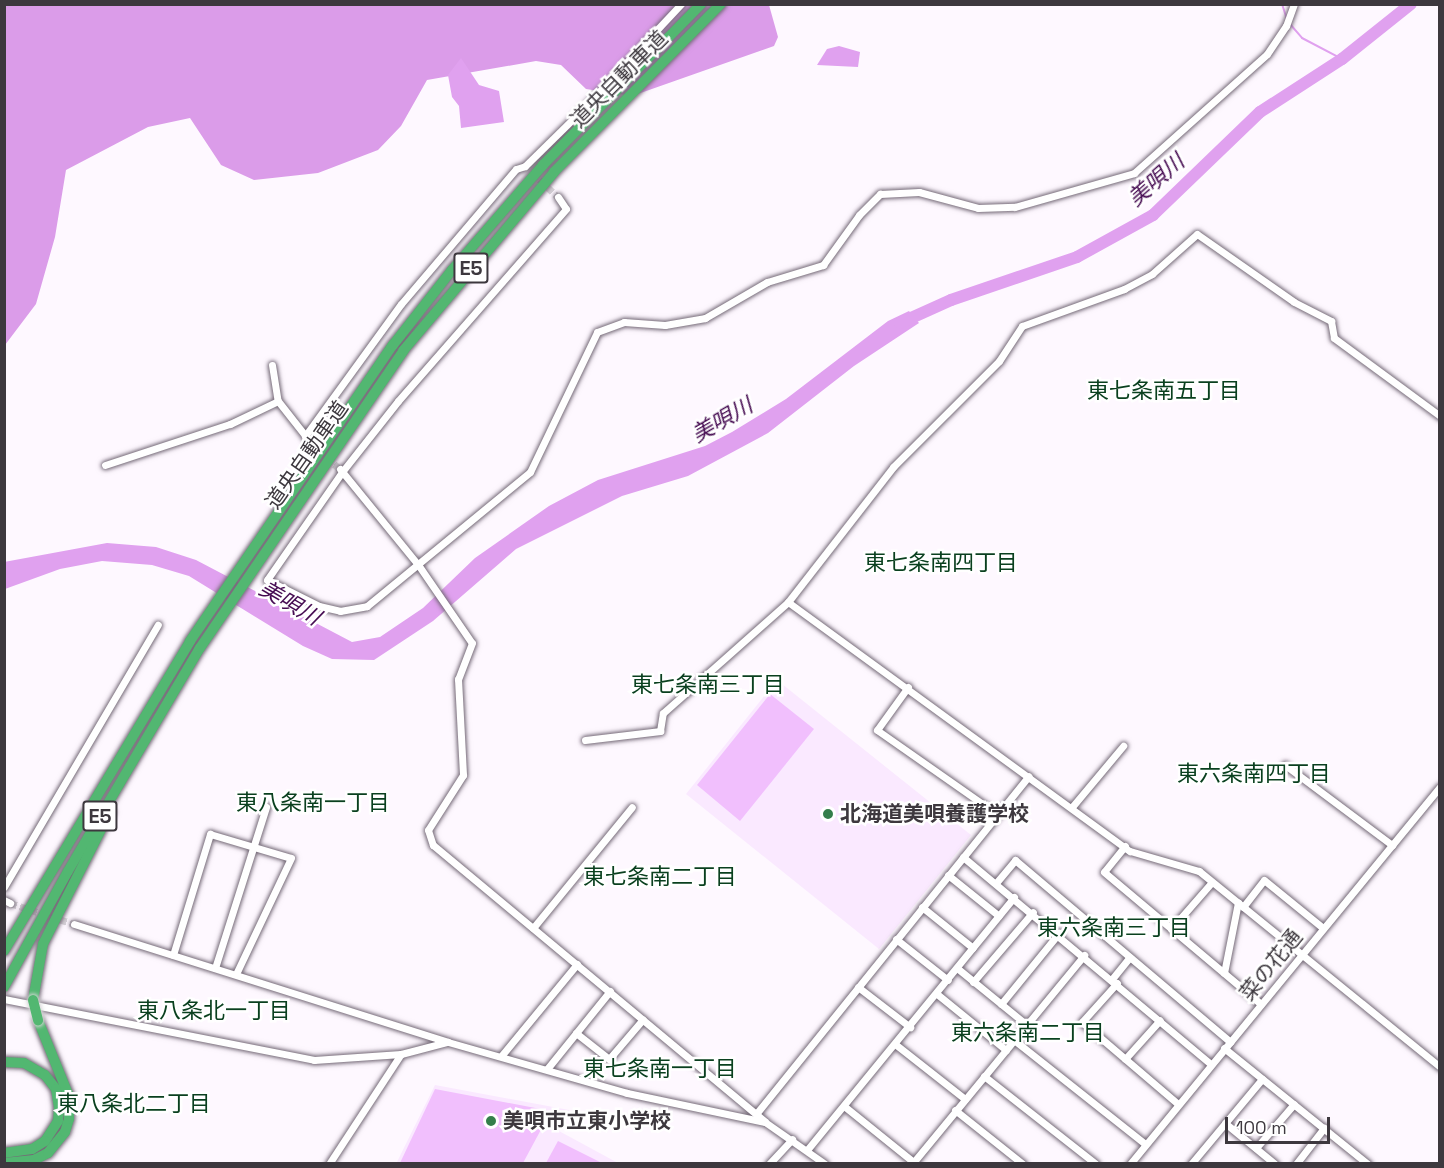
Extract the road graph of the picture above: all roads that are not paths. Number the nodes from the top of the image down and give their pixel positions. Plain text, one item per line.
1 (681, 4) edge
2 (700, 4) edge
3 (721, 4) edge
4 (1294, 4) edge
5 (525, 166) junction
6 (531, 172) tunnel mouth
7 (558, 197) dead end
8 (272, 365) dead end
9 (278, 401) junction
10 (1440, 416) edge
11 (305, 436) junction
12 (311, 443) tunnel mouth
13 (105, 465) dead end
14 (341, 471) junction
15 (419, 566) junction
16 (788, 602) junction
17 (158, 626) dead end
18 (908, 687) junction
19 (159, 715) junction
20 (585, 740) dead end
21 (1124, 746) dead end
22 (1285, 765) dead end
23 (1029, 776) junction
24 (1440, 787) edge
25 (266, 807) dead end
26 (632, 807) dead end
27 (1072, 807) junction
28 (997, 814) junction
29 (1392, 845) junction
30 (253, 846) junction
31 (1125, 846) junction
32 (963, 857) junction
33 (948, 875) junction
34 (1212, 882) junction
35 (996, 883) junction
36 (4, 887) edge
37 (1014, 897) junction
38 (1240, 904) junction
39 (922, 907) junction
40 (1033, 912) junction
41 (999, 916) junction
42 (74, 924) tunnel mouth
43 (533, 928) junction
44 (1323, 928) junction
45 (1171, 929) junction
46 (1059, 933) junction
47 (896, 939) junction
48 (973, 948) junction
49 (4, 951) edge
50 (1301, 954) junction
51 (173, 955) junction
52 (1084, 955) junction
53 (1130, 957) junction
54 (576, 964) junction
55 (215, 968) junction
56 (957, 968) junction
57 (1224, 973) junction
58 (236, 974) junction
59 (948, 980) junction
60 (1114, 981) junction
61 (973, 982) junction
62 (4, 987) edge
63 (858, 987) junction
64 (610, 991) junction
65 (937, 994) junction
66 (4, 999) edge
67 (1001, 1004) junction
68 (1261, 1004) junction
69 (643, 1019) junction
70 (1160, 1020) junction
71 (1026, 1025) junction
72 (909, 1027) junction
73 (576, 1033) junction
74 (1014, 1040) junction
75 (448, 1042) junction
76 (895, 1044) junction
77 (1227, 1045) junction
78 (1006, 1050) junction
79 (400, 1054) junction
80 (502, 1055) junction
81 (1125, 1059) junction
82 (4, 1062) edge
83 (1211, 1064) junction
84 (1440, 1067) edge
85 (547, 1069) junction
86 (984, 1076) junction
87 (1262, 1078) junction
88 (965, 1099) junction
89 (1178, 1104) junction
90 (1294, 1104) junction
91 (844, 1106) junction
92 (955, 1110) junction
93 (756, 1114) junction
94 (765, 1122) junction
95 (1225, 1123) junction
96 (1324, 1128) junction
97 (792, 1139) junction
98 (1145, 1144) junction
99 (1256, 1148) junction
100 (807, 1150) junction
101 (4, 1153) edge
102 (4, 1163) edge
103 (914, 1163) edge
104 (329, 1164) edge
105 (769, 1164) edge
106 (825, 1164) edge
107 (1023, 1164) edge
108 (1096, 1164) edge
109 (1130, 1164) edge
110 (1191, 1164) edge
111 (1275, 1164) edge
112 (1296, 1164) edge
113 (1368, 1164) edge

1 - 5 street
2 - 49 highway, 道央自動車道 / E5
3 - 19 highway, 道央自動車道 / E5
4 - 15 street
5 - 6 street
5 - 11 street
7 - 14 street
8 - 9 street
9 - 11 street
9 - 13 street
10 - 16 street
11 - 12 street
14 - 15 street
14 - 15 street
15 - 43 street
16 - 18 street
16 - 20 street
17 - 36 street
18 - 23 street
18 - 28 street
19 - 62 highway, 道央自動車道 / E5
19 - 102 highway, bridge
21 - 27 street
22 - 29 street
23 - 27 street
23 - 28 street
24 - 29 street, 菜の花通
25 - 30 street
26 - 43 street
27 - 31 street
28 - 32 street
29 - 44 street, 菜の花通
30 - 51 street
30 - 55 street
30 - 58 street
31 - 34 street
31 - 45 street
32 - 33 street
32 - 35 street
33 - 39 street
33 - 41 street
34 - 38 street
34 - 45 street
35 - 37 street
35 - 53 street
37 - 40 street
37 - 41 street
38 - 44 street
38 - 50 street
38 - 57 street
39 - 47 street
39 - 48 street
40 - 46 street
40 - 61 street
41 - 48 street
42 - 51 street
43 - 54 street
44 - 50 street, 菜の花通
45 - 57 street
46 - 52 street
46 - 67 street
47 - 59 street
47 - 63 street
48 - 56 street
50 - 68 street, 菜の花通
50 - 84 street
51 - 55 street
52 - 60 street
52 - 71 street
53 - 60 street
53 - 77 street
54 - 64 street
54 - 80 street
55 - 58 street
56 - 59 street
56 - 61 street
57 - 68 street
58 - 75 street
59 - 65 street
60 - 70 street
60 - 81 street
61 - 67 street
63 - 72 street
63 - 93 street
64 - 69 street
64 - 73 street
65 - 72 street
65 - 78 street
66 - 79 street
67 - 71 street
68 - 77 street, 菜の花通
69 - 73 street
69 - 93 street
70 - 81 street
70 - 83 street
71 - 74 street
72 - 76 street
73 - 85 street
74 - 78 street
74 - 98 street
75 - 79 street
75 - 80 street
76 - 88 street
76 - 91 street
77 - 83 street, 菜の花通
77 - 87 street
78 - 86 street
79 - 104 street
80 - 85 street
81 - 89 street
82 - 101 highway
83 - 89 street, 菜の花通
85 - 94 street
86 - 88 street
86 - 108 street
87 - 90 street
87 - 95 street
88 - 92 street
89 - 98 street, 菜の花通
90 - 96 street
90 - 99 street
91 - 100 street
91 - 103 street
92 - 103 street
92 - 107 street
93 - 94 street
94 - 97 street
95 - 99 street
95 - 110 street
96 - 112 street
96 - 113 street
97 - 100 street
97 - 105 street
98 - 109 street, 菜の花通
99 - 111 street
100 - 106 street

